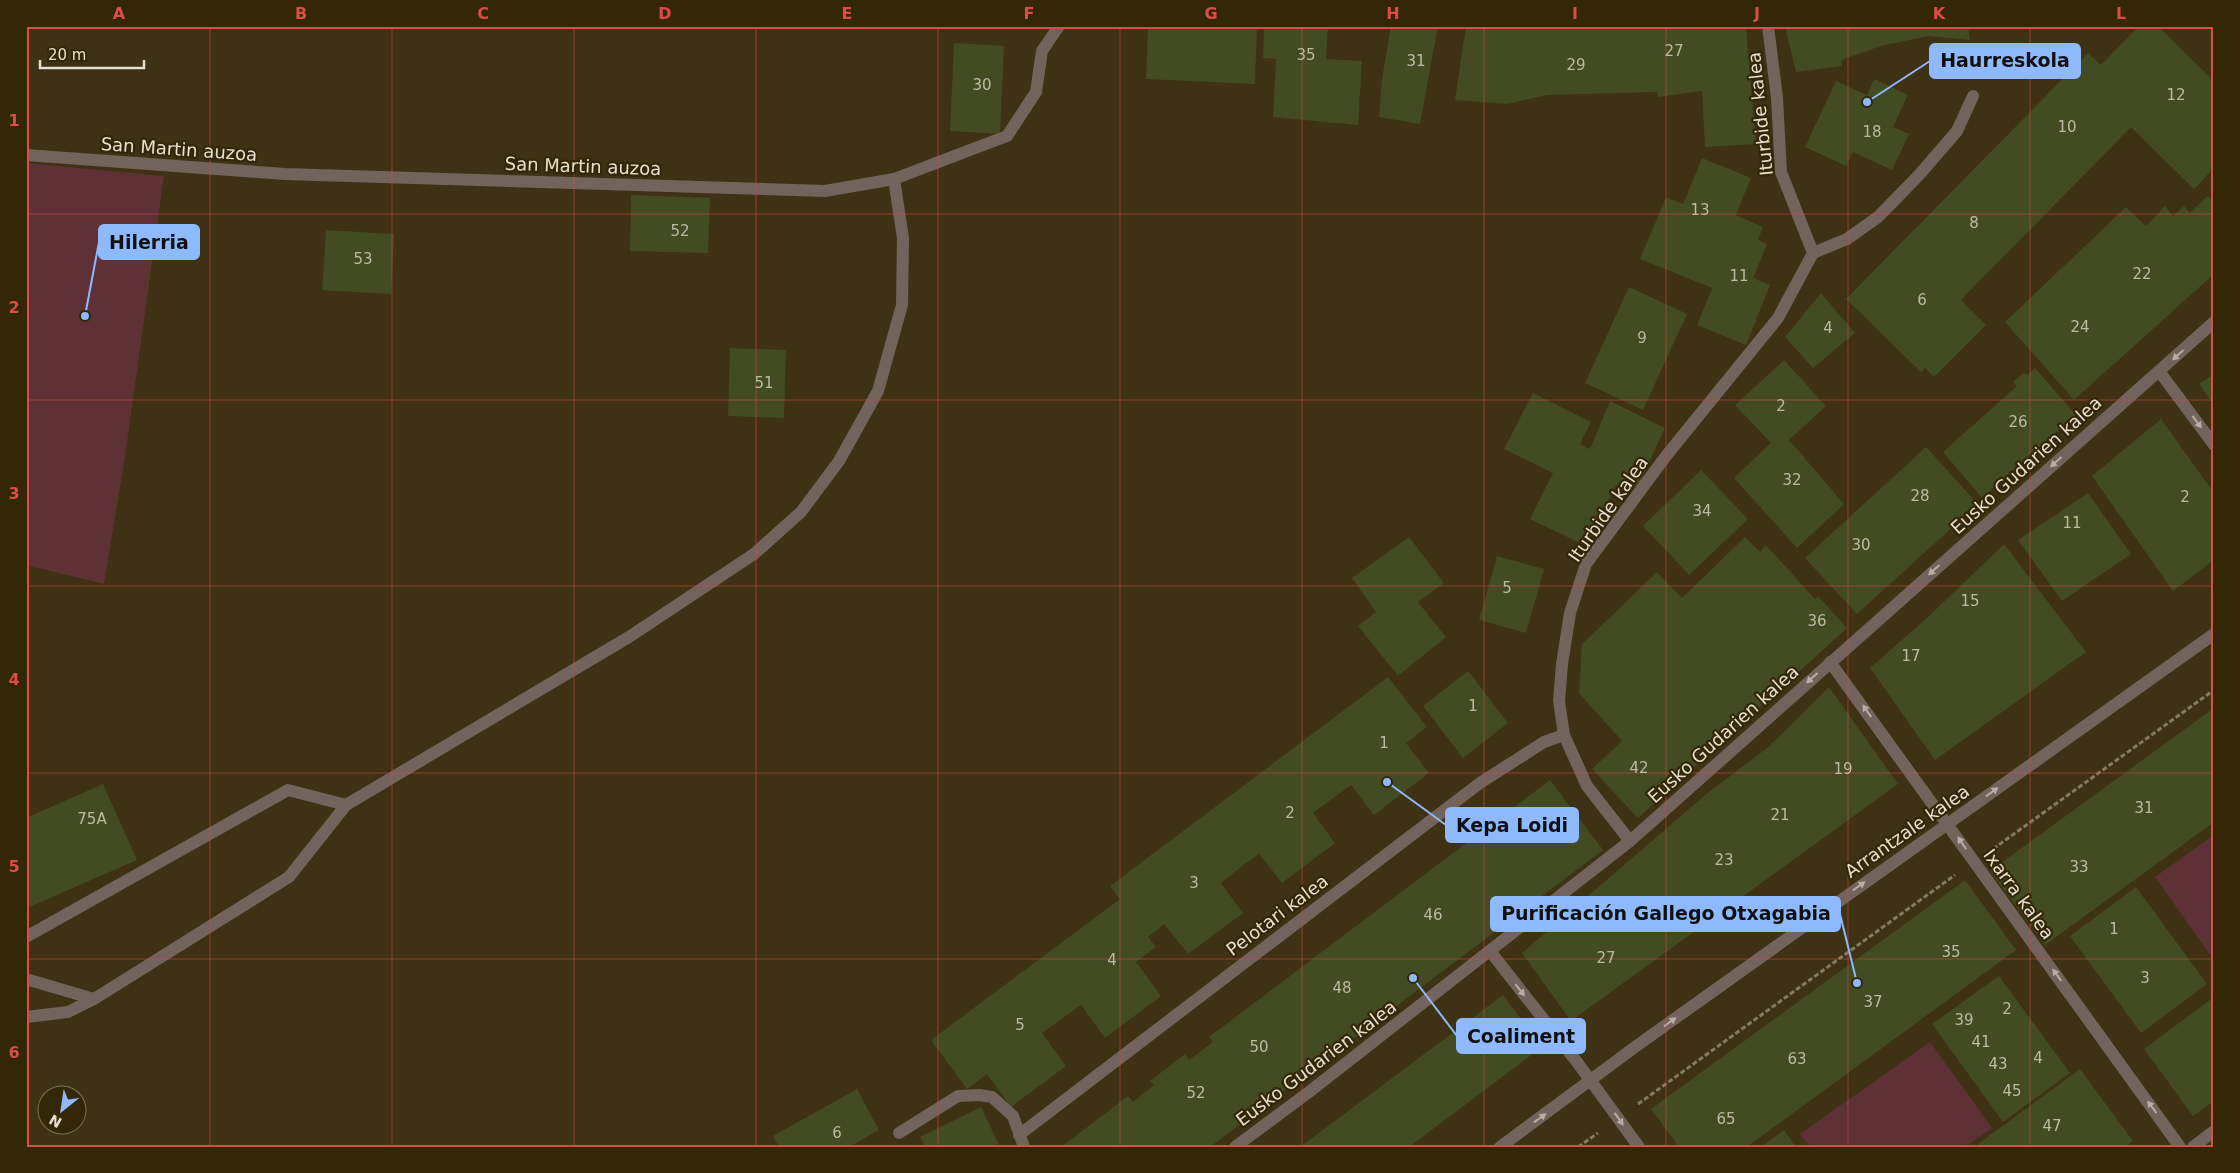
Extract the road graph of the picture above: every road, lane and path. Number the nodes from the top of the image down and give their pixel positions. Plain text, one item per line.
1 (1059, 26) edge
2 (1768, 26) edge
3 (1973, 96) dead end
4 (26, 155) edge
5 (894, 179) junction
6 (1813, 253) junction
7 (2214, 322) edge
8 (2159, 371) junction
9 (2214, 445) edge
10 (2214, 634) edge
11 (1830, 662) junction
12 (2214, 690) edge
13 (1564, 735) junction
14 (346, 805) junction
15 (1948, 823) junction
16 (1630, 841) junction
17 (1974, 862) junction
18 (26, 937) edge
19 (1490, 951) junction
20 (26, 979) edge
21 (94, 999) junction
22 (26, 1018) edge
23 (1591, 1080) junction
24 (1619, 1118) junction
25 (2214, 1131) edge
26 (900, 1133) dead end
27 (1022, 1141) edge
28 (1235, 1147) edge
29 (1500, 1147) edge
30 (1578, 1147) edge
31 (1639, 1147) edge
32 (2180, 1147) edge
33 (2193, 1147) edge

1 - 5 street, San Martin auzoa
2 - 6 street, Iturbide kalea
3 - 6 street
4 - 5 street, San Martin auzoa
5 - 14 street
6 - 13 street, Iturbide kalea
7 -> 8 street, Eusko Gudarien kalea
8 -> 9 street
8 -> 11 street, Eusko Gudarien kalea
15 -> 10 street, Arrantzale kalea
15 -> 11 street, Ixarra kalea
11 -> 16 street, Eusko Gudarien kalea
12 - 17 path
13 - 16 street, Iturbide kalea
13 - 27 street, Pelotari kalea
14 - 18 street
14 - 21 street
17 -> 15 street, Ixarra kalea
23 -> 15 street, Arrantzale kalea
16 - 19 street, Eusko Gudarien kalea
17 - 24 path
32 -> 17 street, Ixarra kalea
19 -> 23 street
19 - 28 street, Eusko Gudarien kalea
20 - 21 street
21 - 22 street
23 - 24 street
29 -> 23 street, Arrantzale kalea
24 - 30 path
24 -> 31 street
25 - 33 street
26 - 27 street

